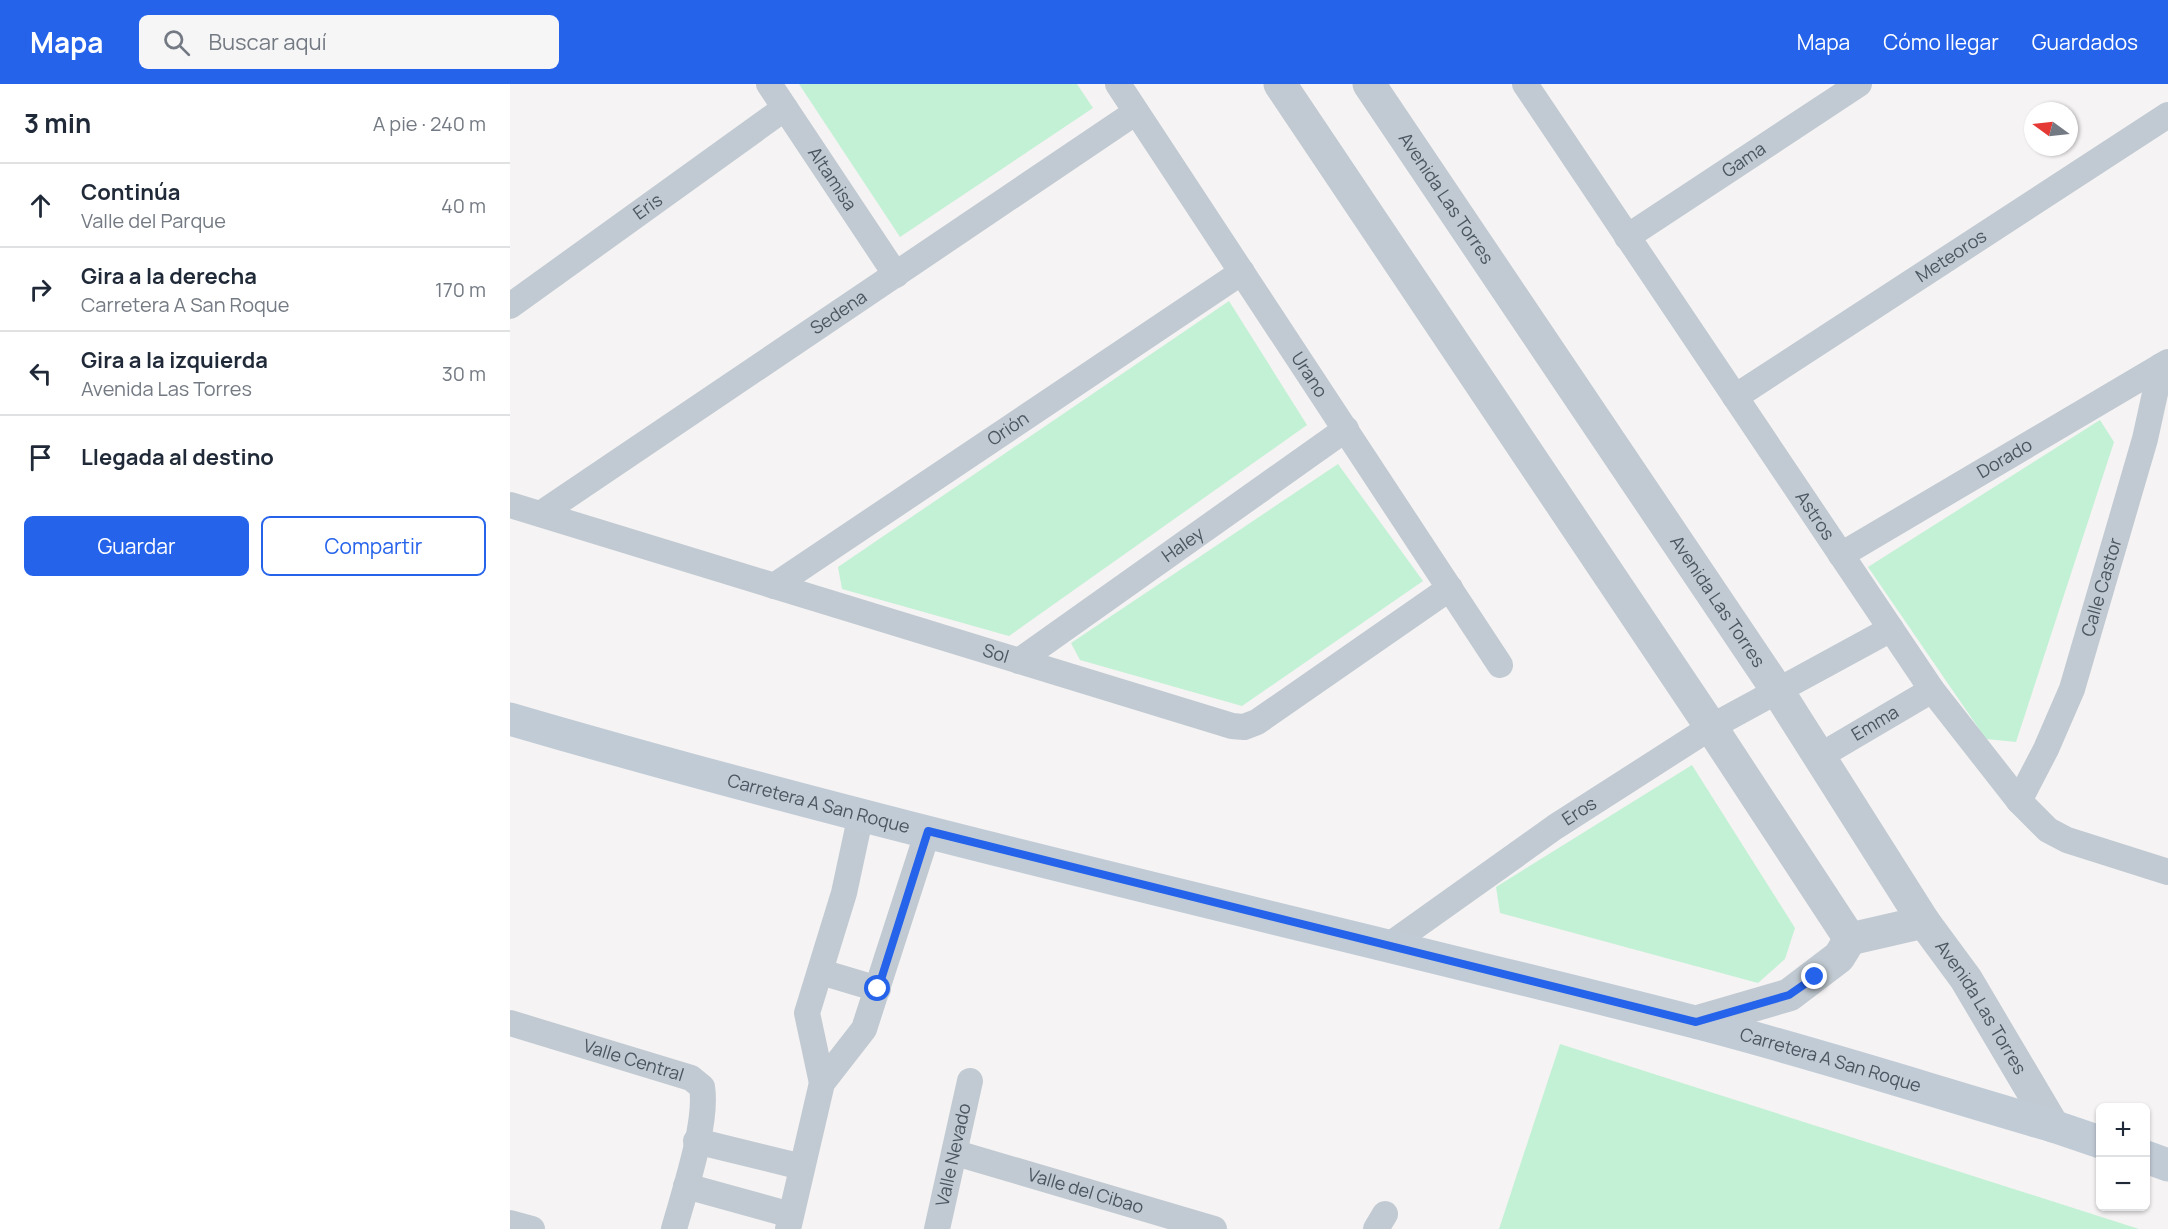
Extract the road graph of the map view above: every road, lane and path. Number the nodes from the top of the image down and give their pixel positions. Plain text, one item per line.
1 (769, 84) edge
2 (1118, 84) edge
3 (1280, 84) edge
4 (1369, 84) edge
5 (1525, 84) edge
6 (1859, 84) edge
7 (785, 108) junction
8 (1136, 112) junction
9 (2168, 115) edge
10 (1628, 237) junction
11 (1242, 272) junction
12 (896, 275) junction
13 (510, 306) edge
14 (2165, 364) edge
15 (1735, 397) junction
16 (1346, 429) junction
17 (510, 505) edge
18 (542, 513) junction
19 (1841, 555) junction
20 (774, 586) junction
21 (1450, 588) junction
22 (1891, 630) junction
23 (1019, 661) junction
24 (1500, 665) dead end
25 (1932, 690) junction
26 (1779, 693) junction
27 (510, 719) edge
28 (1712, 727) junction
29 (1821, 756) junction
30 (2019, 801) junction
31 (861, 814) junction
32 (928, 831) junction
33 (2168, 872) edge
34 (1924, 922) junction
35 (1850, 939) junction
36 (1388, 946) junction
37 (821, 972) junction
38 (878, 989) junction
39 (1696, 1022) junction
40 (510, 1023) edge
41 (970, 1081) dead end
42 (822, 1083) junction
43 (2053, 1126) junction
44 (696, 1141) junction
45 (2096, 1141) edge
46 (956, 1153) junction
47 (2150, 1159) edge
48 (2168, 1165) edge
49 (802, 1167) junction
50 (686, 1186) junction
51 (510, 1222) edge
52 (789, 1222) edge
53 (532, 1229) edge
54 (674, 1229) edge
55 (937, 1229) edge
56 (1214, 1229) edge

1 - 7 street, Altamisa
2 - 8 street, Urano
3 - 28 street
4 - 26 street, Avenida Las Torres
5 - 10 street, Astros
6 - 10 street, Gama
7 - 12 street, Altamisa
7 - 13 street, Eris
8 - 11 street, Urano
8 - 12 street, Sedena
9 - 15 street, Meteoros
10 - 15 street, Astros
11 - 16 street, Urano
11 - 20 street, Orión
12 - 18 street, Sedena
14 - 19 street, Dorado
14 - 30 street, Calle Castor
15 - 19 street, Astros
16 - 21 street, Urano
16 - 23 street, Haley
17 - 18 street, Sol
18 - 20 street, Sol
19 - 22 street, Astros
20 - 23 street, Sol
21 - 23 street, Sol
21 - 24 street, Urano
22 - 25 street, Astros
22 - 26 street
25 - 29 street, Emma
25 - 30 street, Astros
26 - 28 street, Eros
26 - 29 street, Avenida Las Torres
27 - 31 main road, Carretera A San Roque
28 - 35 street
28 - 36 street, Eros
29 - 34 street, Avenida Las Torres
30 - 33 street, Astros
31 - 32 main road, Carretera A San Roque
31 - 37 street
32 - 36 main road, Carretera A San Roque
32 - 38 street
34 - 35 street
34 - 43 street, Avenida Las Torres
35 - 39 street
36 - 39 main road, Carretera A San Roque
37 - 38 street
37 - 42 street
38 - 42 street
39 - 43 main road, Carretera A San Roque
40 - 44 street, Valle Central
41 - 46 street, Valle Nevado
42 - 49 street
43 - 45 main road, Carretera A San Roque
44 - 49 street
44 - 50 street, Valle Central
46 - 55 street, Valle Nevado
46 - 56 street, Valle del Cibao
47 - 48 main road
49 - 52 street
50 - 52 street
50 - 54 street, Valle Central
51 - 53 street

